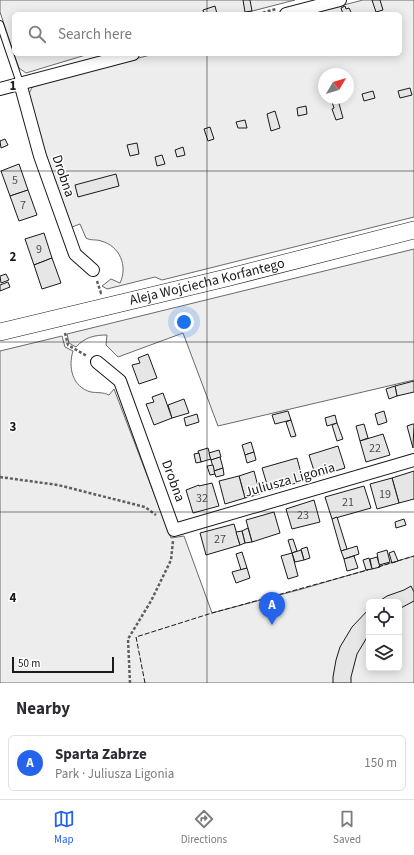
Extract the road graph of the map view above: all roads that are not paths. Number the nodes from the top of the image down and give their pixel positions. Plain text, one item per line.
1 (340, 0) edge
2 (294, 12) edge
3 (0, 24) edge
4 (125, 56) edge
5 (20, 83) junction
6 (0, 89) edge
7 (414, 230) edge
8 (93, 270) road end
9 (0, 332) edge
10 (97, 362) road end
11 (414, 460) edge
12 (174, 530) joint

1 - 2 street
3 - 5 lane
4 - 5 street
5 - 6 street
5 - 8 street, Drobna
7 - 9 main road, Aleja Wojciecha Korfantego
10 - 12 street, Drobna
11 - 12 street, Juliusza Ligonia

